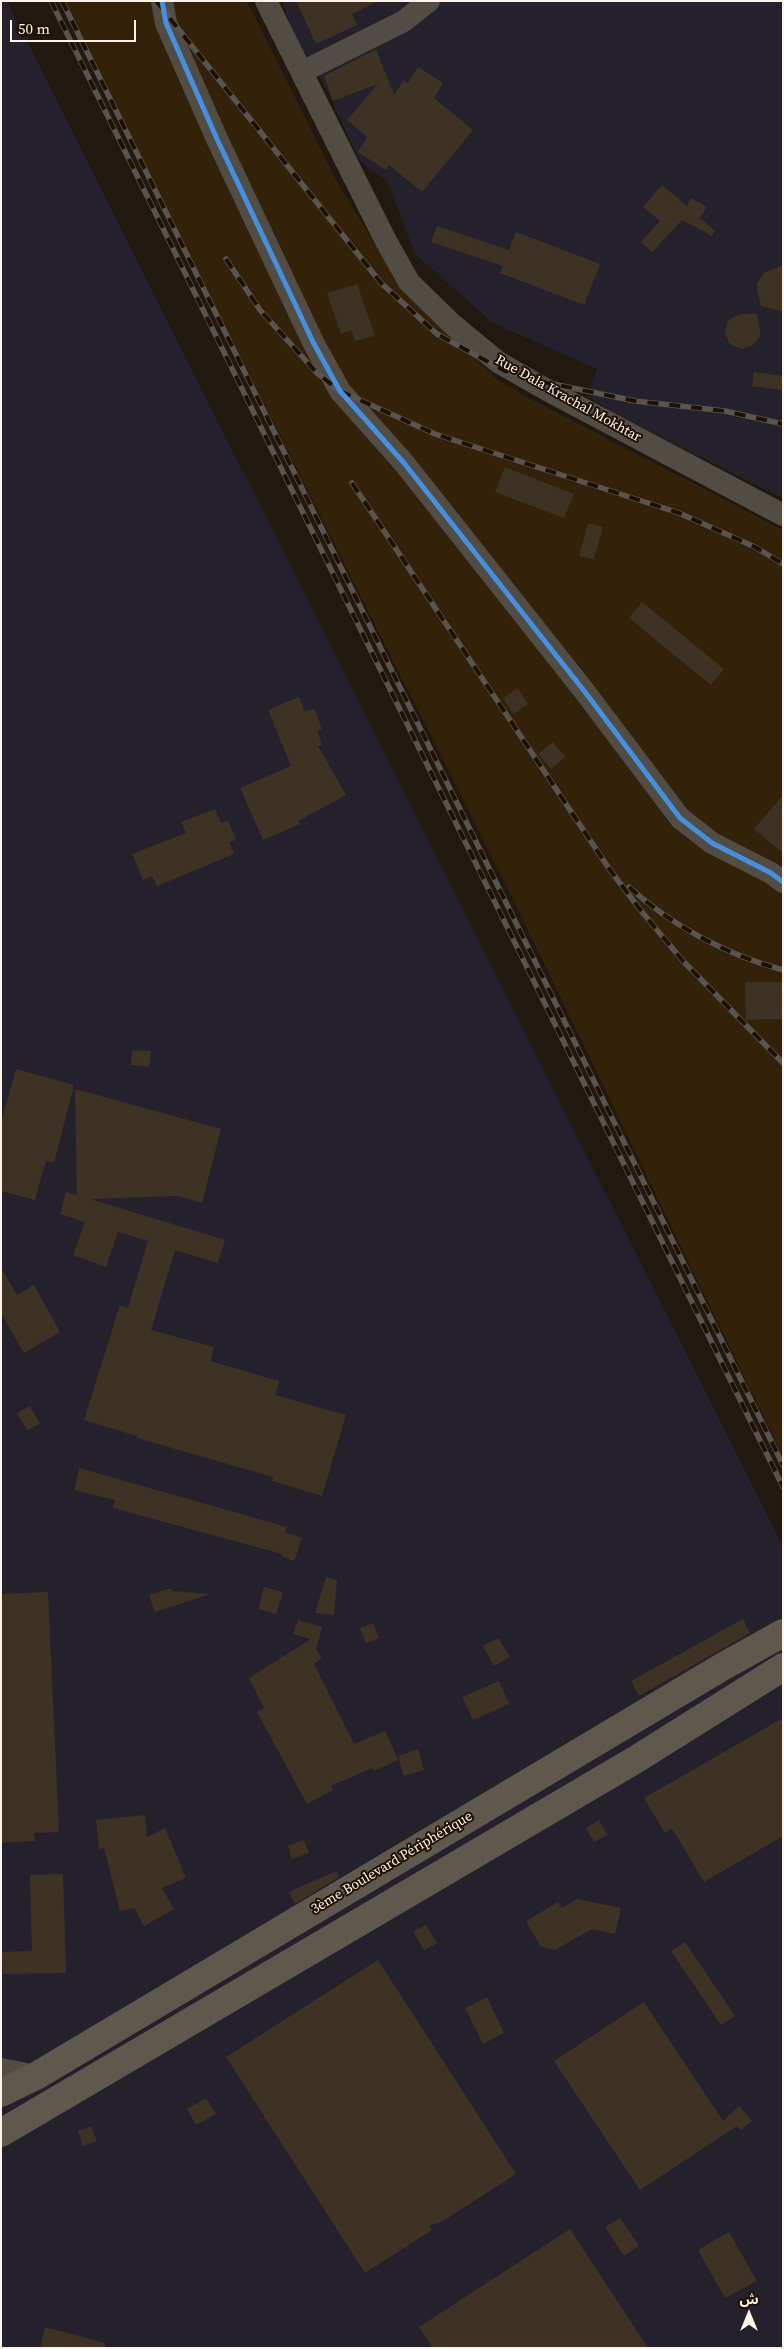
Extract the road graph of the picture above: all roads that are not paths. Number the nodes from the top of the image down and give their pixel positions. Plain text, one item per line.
1 (162, 1) edge
2 (266, 1) edge
3 (429, 1) edge
4 (302, 72) junction
5 (783, 515) edge
6 (783, 882) edge
7 (783, 1633) edge
8 (783, 1667) edge
9 (1, 2069) edge
10 (36, 2076) junction
11 (1, 2093) edge
12 (1, 2099) edge
13 (48, 2104) junction
14 (1, 2133) edge
15 (1, 2138) edge

1 - 6 street
2 - 4 street, Rue Dala Krachal Mokhtar
3 - 4 street
4 - 5 street, Rue Dala Krachal Mokhtar
7 - 10 highway, 3ème Boulevard Périphérique
8 - 13 highway
9 - 10 street
10 - 11 highway, 3ème Boulevard Périphérique
10 - 12 highway
13 - 14 highway
13 - 15 highway

